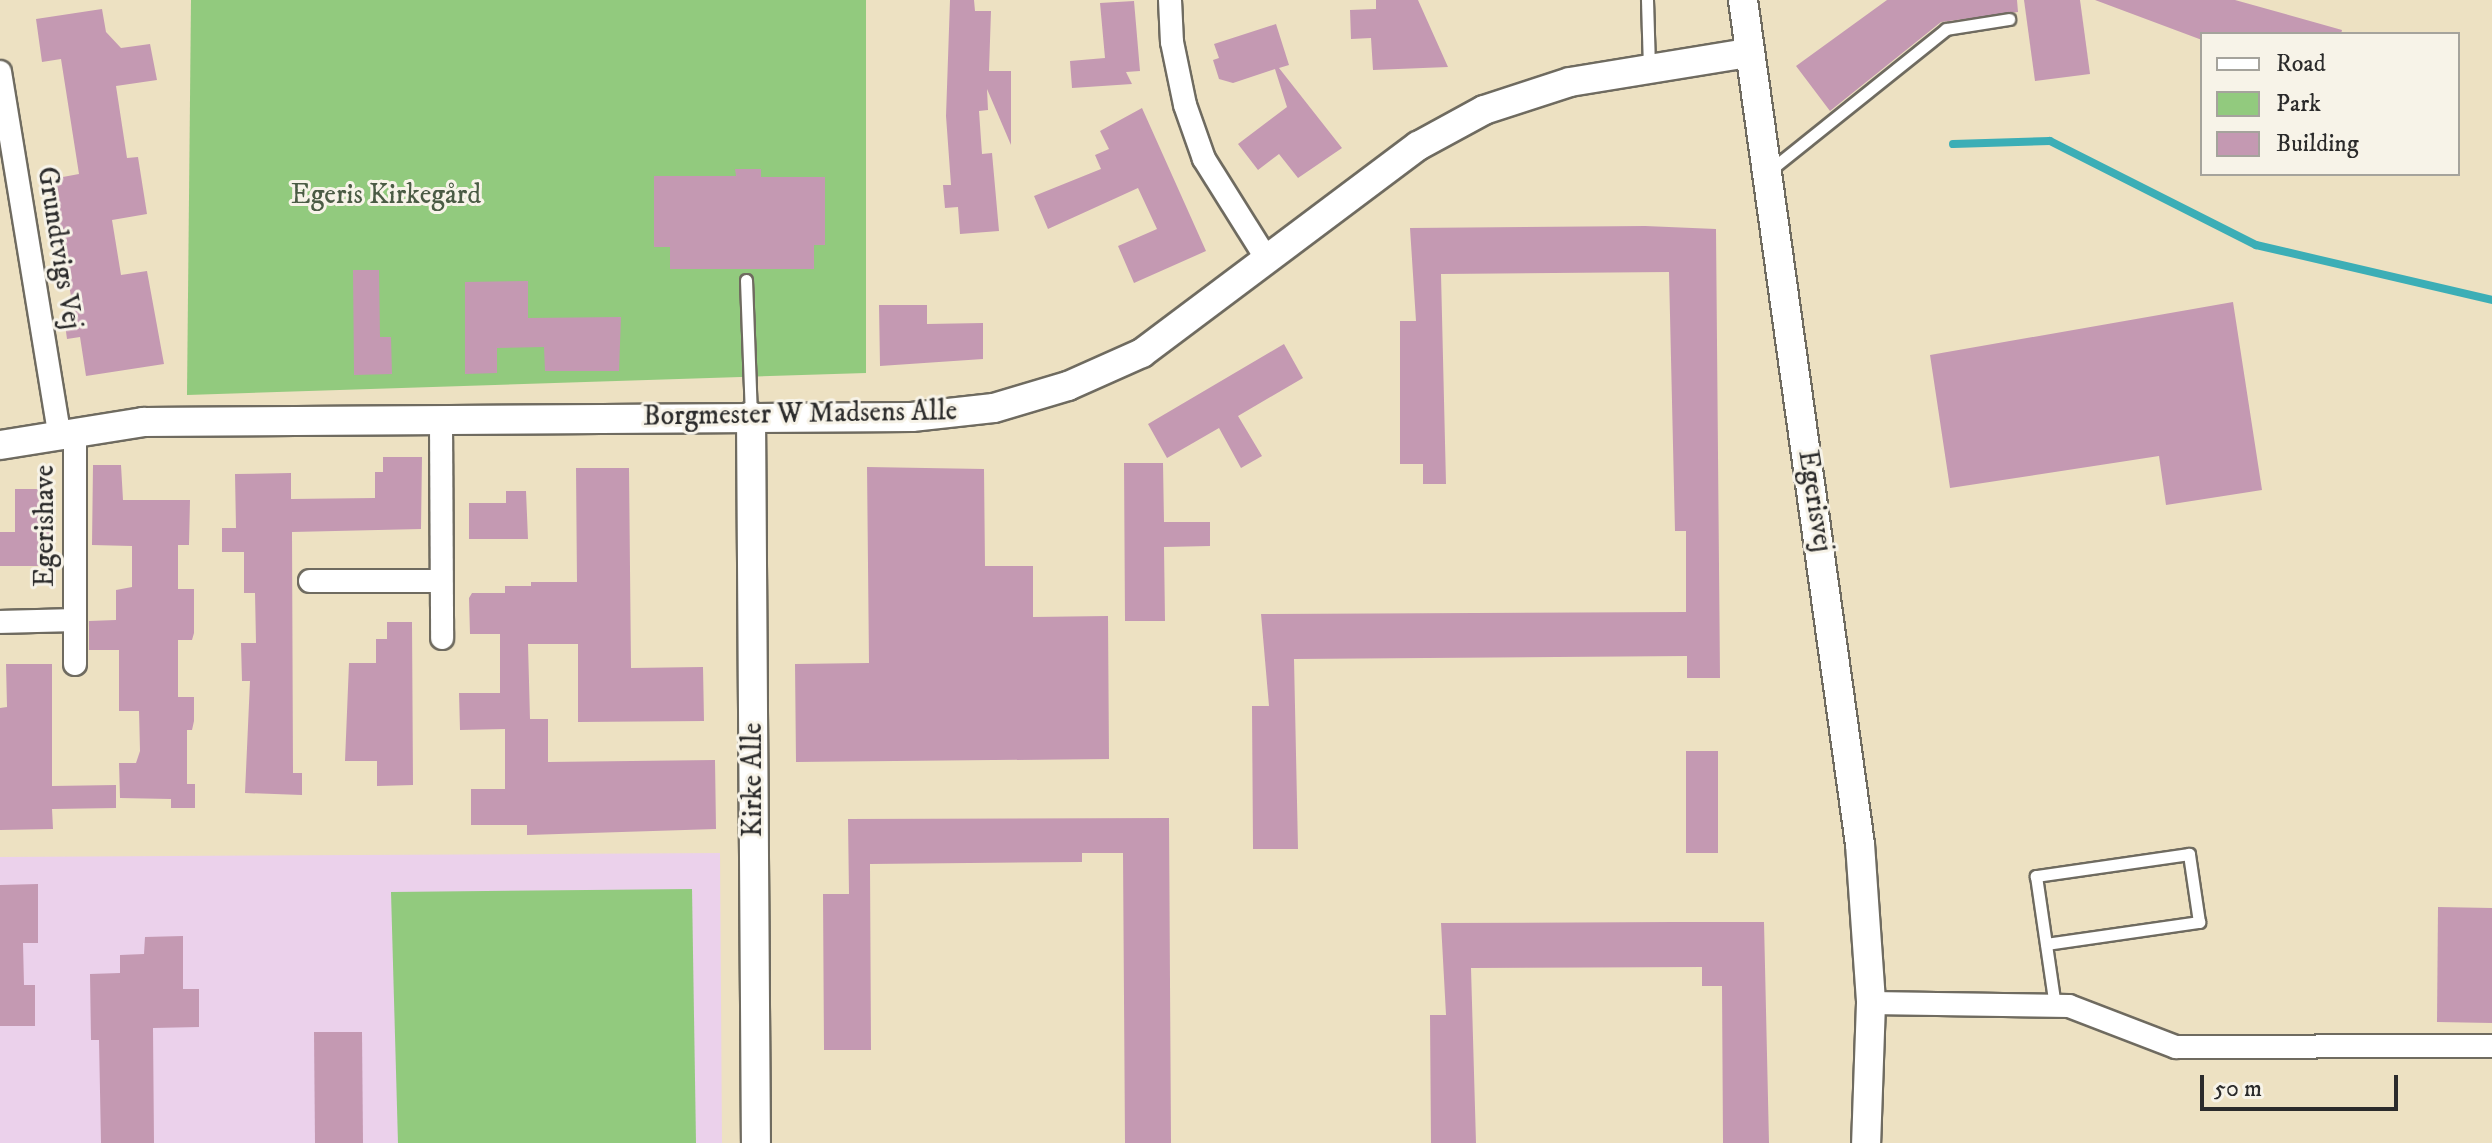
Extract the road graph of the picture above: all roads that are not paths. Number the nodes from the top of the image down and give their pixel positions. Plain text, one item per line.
1 (1170, 0) edge
2 (1647, 0) edge
3 (1743, 0) edge
4 (2009, 19) dead end
5 (1747, 53) junction
6 (1649, 67) junction
7 (0, 72) edge
8 (1765, 174) junction
9 (1268, 261) junction
10 (746, 280) dead end
11 (751, 416) junction
12 (441, 421) junction
13 (67, 432) junction
14 (0, 445) edge
15 (310, 581) dead end
16 (441, 581) junction
17 (75, 620) junction
18 (0, 622) edge
19 (442, 638) dead end
20 (75, 664) dead end
21 (2046, 944) junction
22 (1871, 1003) junction
23 (2055, 1006) junction
24 (2492, 1046) edge
25 (756, 1143) edge
26 (1866, 1143) edge

1 - 9 street
2 - 6 lane
3 - 5 street, Egerisvej
4 - 8 lane
5 - 6 street, Borgmester W Madsens Alle
5 - 8 street, Egerisvej
6 - 9 street, Borgmester W Madsens Alle
7 - 13 street, Grundtvigs Vej
8 - 22 street, Egerisvej
9 - 11 street, Borgmester W Madsens Alle
10 - 11 lane
11 - 12 street, Borgmester W Madsens Alle
11 - 25 street, Kirke Alle
12 - 13 street, Borgmester W Madsens Alle
12 - 16 street
13 - 14 street, Borgmester W Madsens Alle
13 - 17 street, Egerishave
15 - 16 street
16 - 19 street
17 - 18 street, Egerishave
17 - 20 street, Egerishave
21 - 21 lane
21 - 23 lane
22 - 23 street
22 - 26 street, Egerisvej
23 - 24 street

